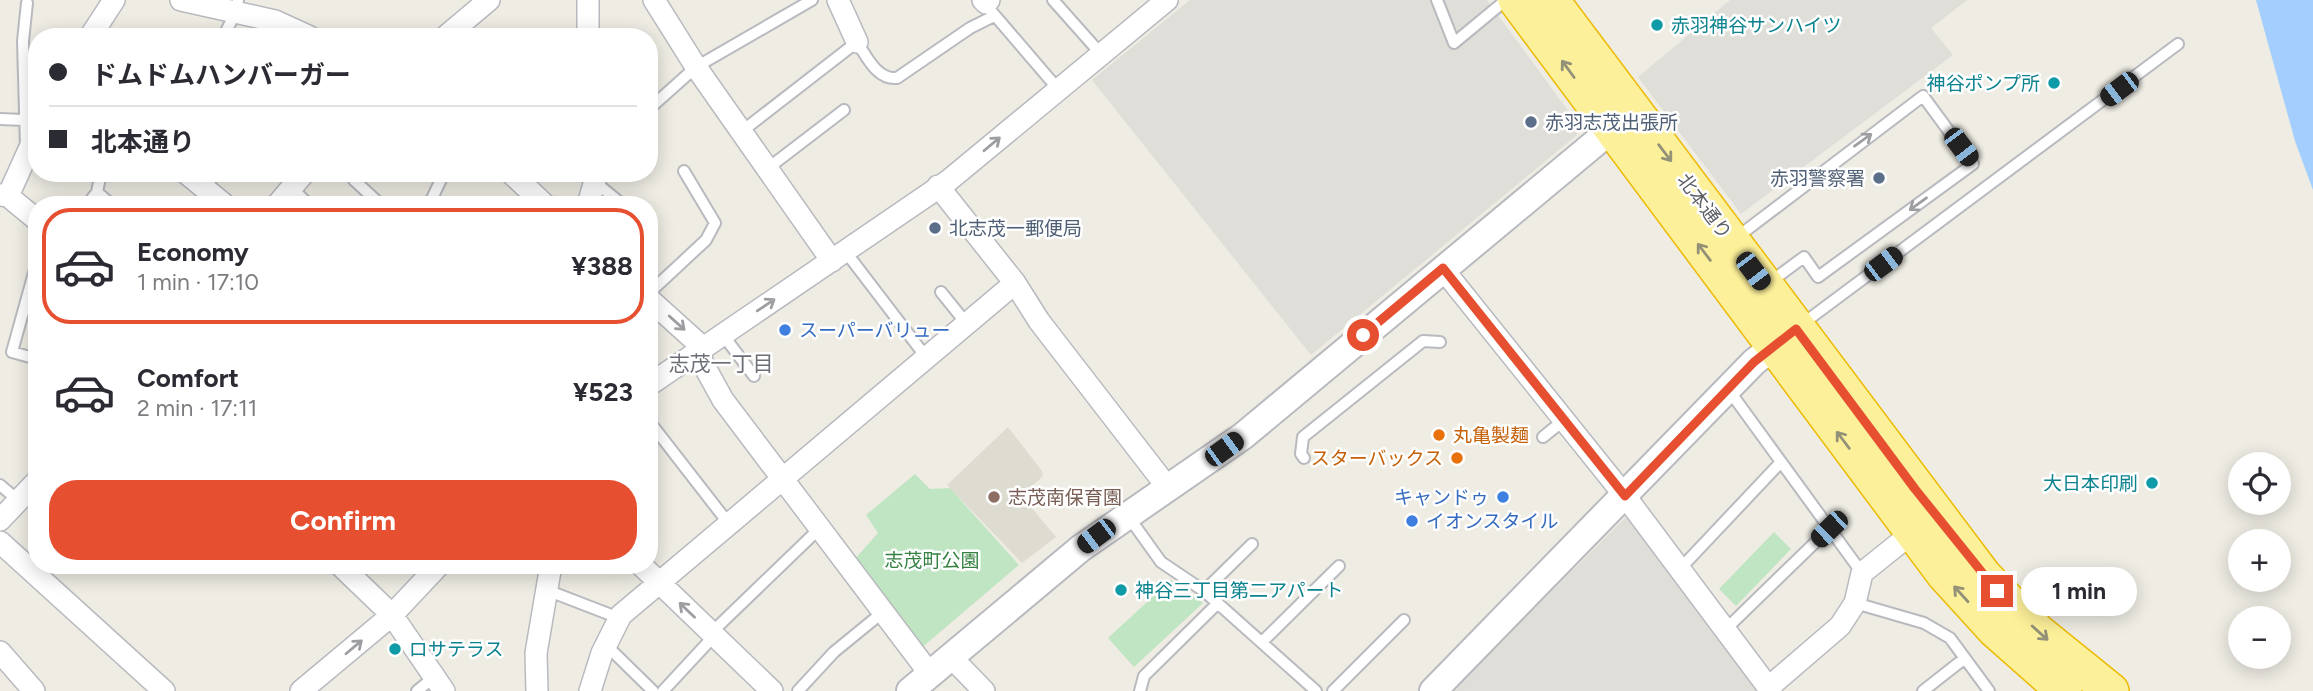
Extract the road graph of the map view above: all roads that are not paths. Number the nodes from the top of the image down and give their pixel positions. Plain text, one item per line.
1 (114, 0) edge
2 (181, 0) edge
3 (489, 0) edge
4 (588, 0) edge
5 (654, 0) edge
6 (812, 0) edge
7 (838, 0) edge
8 (1053, 0) edge
9 (1437, 0) edge
10 (1506, 0) edge
11 (1516, 0) edge
12 (1551, 0) edge
13 (27, 3) dead end
14 (1158, 3) edge
15 (988, 5) edge
16 (237, 6) edge
17 (96, 28) edge
18 (227, 28) edge
19 (288, 28) edge
20 (456, 28) edge
21 (589, 28) edge
22 (857, 42) junction
23 (2178, 44) dead end
24 (1101, 54) junction
25 (696, 67) junction
26 (1058, 89) junction
27 (28, 94) edge
28 (658, 101) edge
29 (844, 110) dead end
30 (0, 119) edge
31 (28, 125) edge
32 (1612, 129) junction
33 (741, 132) junction
34 (28, 142) edge
35 (767, 169) junction
36 (684, 170) dead end
37 (99, 182) edge
38 (296, 182) edge
39 (356, 182) edge
40 (520, 182) edge
41 (601, 182) edge
42 (938, 186) junction
43 (97, 192) junction
44 (4, 196) edge
45 (94, 196) edge
46 (102, 196) edge
47 (285, 196) edge
48 (371, 196) edge
49 (535, 196) edge
50 (614, 196) edge
51 (28, 213) edge
52 (1731, 241) junction
53 (839, 256) junction
54 (1443, 268) junction
55 (1015, 283) junction
56 (658, 285) edge
57 (1765, 286) junction
58 (28, 288) edge
59 (941, 292) dead end
60 (658, 307) edge
61 (966, 324) junction
62 (723, 335) junction
63 (1785, 337) junction
64 (1440, 342) dead end
65 (6, 351) edge
66 (699, 351) junction
67 (28, 357) edge
68 (926, 357) junction
69 (754, 376) dead end
70 (658, 379) edge
71 (1728, 389) junction
72 (1564, 420) junction
73 (658, 433) edge
74 (1543, 437) dead end
75 (1304, 458) dead end
76 (1781, 462) junction
77 (783, 479) junction
78 (0, 485) edge
79 (1168, 488) junction
80 (28, 490) edge
81 (1625, 496) junction
82 (19, 500) junction
83 (1127, 513) junction
84 (0, 520) edge
85 (729, 524) junction
86 (821, 527) junction
87 (1829, 529) junction
88 (1912, 533) junction
89 (0, 542) edge
90 (1252, 544) dead end
91 (1339, 566) dead end
92 (28, 567) edge
93 (1679, 570) junction
94 (1862, 573) junction
95 (35, 574) edge
96 (349, 574) edge
97 (430, 574) edge
98 (550, 574) edge
99 (650, 574) edge
100 (659, 583) junction
101 (549, 591) junction
102 (1205, 591) junction
103 (1218, 603) junction
104 (1856, 603) junction
105 (883, 612) junction
106 (392, 615) junction
107 (619, 618) junction
108 (1404, 620) dead end
109 (1725, 630) junction
110 (713, 634) junction
111 (1262, 642) junction
112 (606, 645) junction
113 (0, 652) edge
114 (951, 657) junction
115 (1965, 658) junction
116 (930, 674) junction
117 (439, 684) edge
118 (765, 689) edge
119 (1770, 689) edge
120 (33, 691) edge
121 (164, 691) edge
122 (301, 691) edge
123 (417, 691) edge
124 (537, 691) edge
125 (590, 691) edge
126 (653, 691) edge
127 (663, 691) edge
128 (798, 691) edge
129 (910, 691) edge
130 (984, 691) edge
131 (1140, 691) edge
132 (1316, 691) edge
133 (1333, 691) edge
134 (1433, 691) edge
135 (1923, 691) edge
136 (1989, 691) edge
137 (2064, 691) edge
138 (2111, 691) edge

1 - 17 street
2 - 16 street
3 - 20 street
4 - 21 street
5 - 25 street
6 - 25 lane
7 - 22 street
8 - 24 lane
9 - 10 lane
32 -> 11 highway, 北本通り
12 -> 52 highway, 北本通り
13 - 27 lane
14 - 24 street
15 - 22 lane
15 - 26 lane
16 - 18 lane
16 - 19 street
22 - 33 lane
23 - 63 lane
24 - 26 street
25 - 28 lane
25 - 33 street
42 -> 26 street
29 - 35 lane
30 - 31 lane
32 - 54 street
63 -> 32 highway, 北本通り
33 - 35 street
34 - 44 street
35 - 53 street
36 - 56 lane
37 - 43 lane
38 - 47 street
39 - 48 lane
40 - 49 street
41 - 50 lane
42 - 53 street
42 - 55 street
43 - 45 lane
43 - 46 lane
44 - 51 street
52 - 57 highway, 北本通り
52 -> 57 lane
62 -> 53 street
53 - 68 lane
54 - 72 street
54 - 79 street
55 - 61 street
55 - 79 street
57 - 63 highway, 北本通り
58 - 65 lane
59 - 61 lane
60 -> 66 street
61 - 68 street
62 - 66 street
62 - 69 lane
63 - 71 street
88 -> 63 highway, 北本通り
63 -> 138 highway, 北本通り
64 - 75 lane
65 - 67 lane
66 - 70 street
66 - 77 street
68 - 77 street
71 - 76 lane
71 - 81 street
72 - 74 lane
72 - 81 street
73 - 85 lane
76 - 87 lane
76 - 93 lane
77 - 85 street
77 - 86 street
78 - 82 lane
79 - 83 street
80 - 82 street
81 - 93 street
81 - 134 street
82 - 84 street
83 - 102 lane
83 - 114 street
85 - 100 street
86 - 105 street
86 - 110 lane
87 - 94 lane
87 - 109 lane
88 - 94 street
137 -> 88 highway, 北本通り
89 - 92 street
90 - 102 lane
91 - 111 lane
93 - 109 street
94 - 104 street
95 - 121 street
96 - 106 street
97 - 106 street
98 - 101 street
99 - 100 street
100 - 107 street
110 -> 100 street
101 - 107 lane
101 - 124 street
102 - 103 lane
103 - 111 lane
103 - 131 lane
104 - 115 lane
104 - 119 street
105 - 116 street
105 - 128 lane
106 - 117 street
122 -> 106 street
107 - 112 street
108 - 133 lane
109 - 119 street
110 - 118 street
110 - 127 lane
111 - 132 lane
112 - 125 street
112 - 126 lane
113 - 120 street
114 - 116 street
114 - 130 street
115 - 135 lane
115 - 136 lane
116 - 129 street
117 - 123 lane

